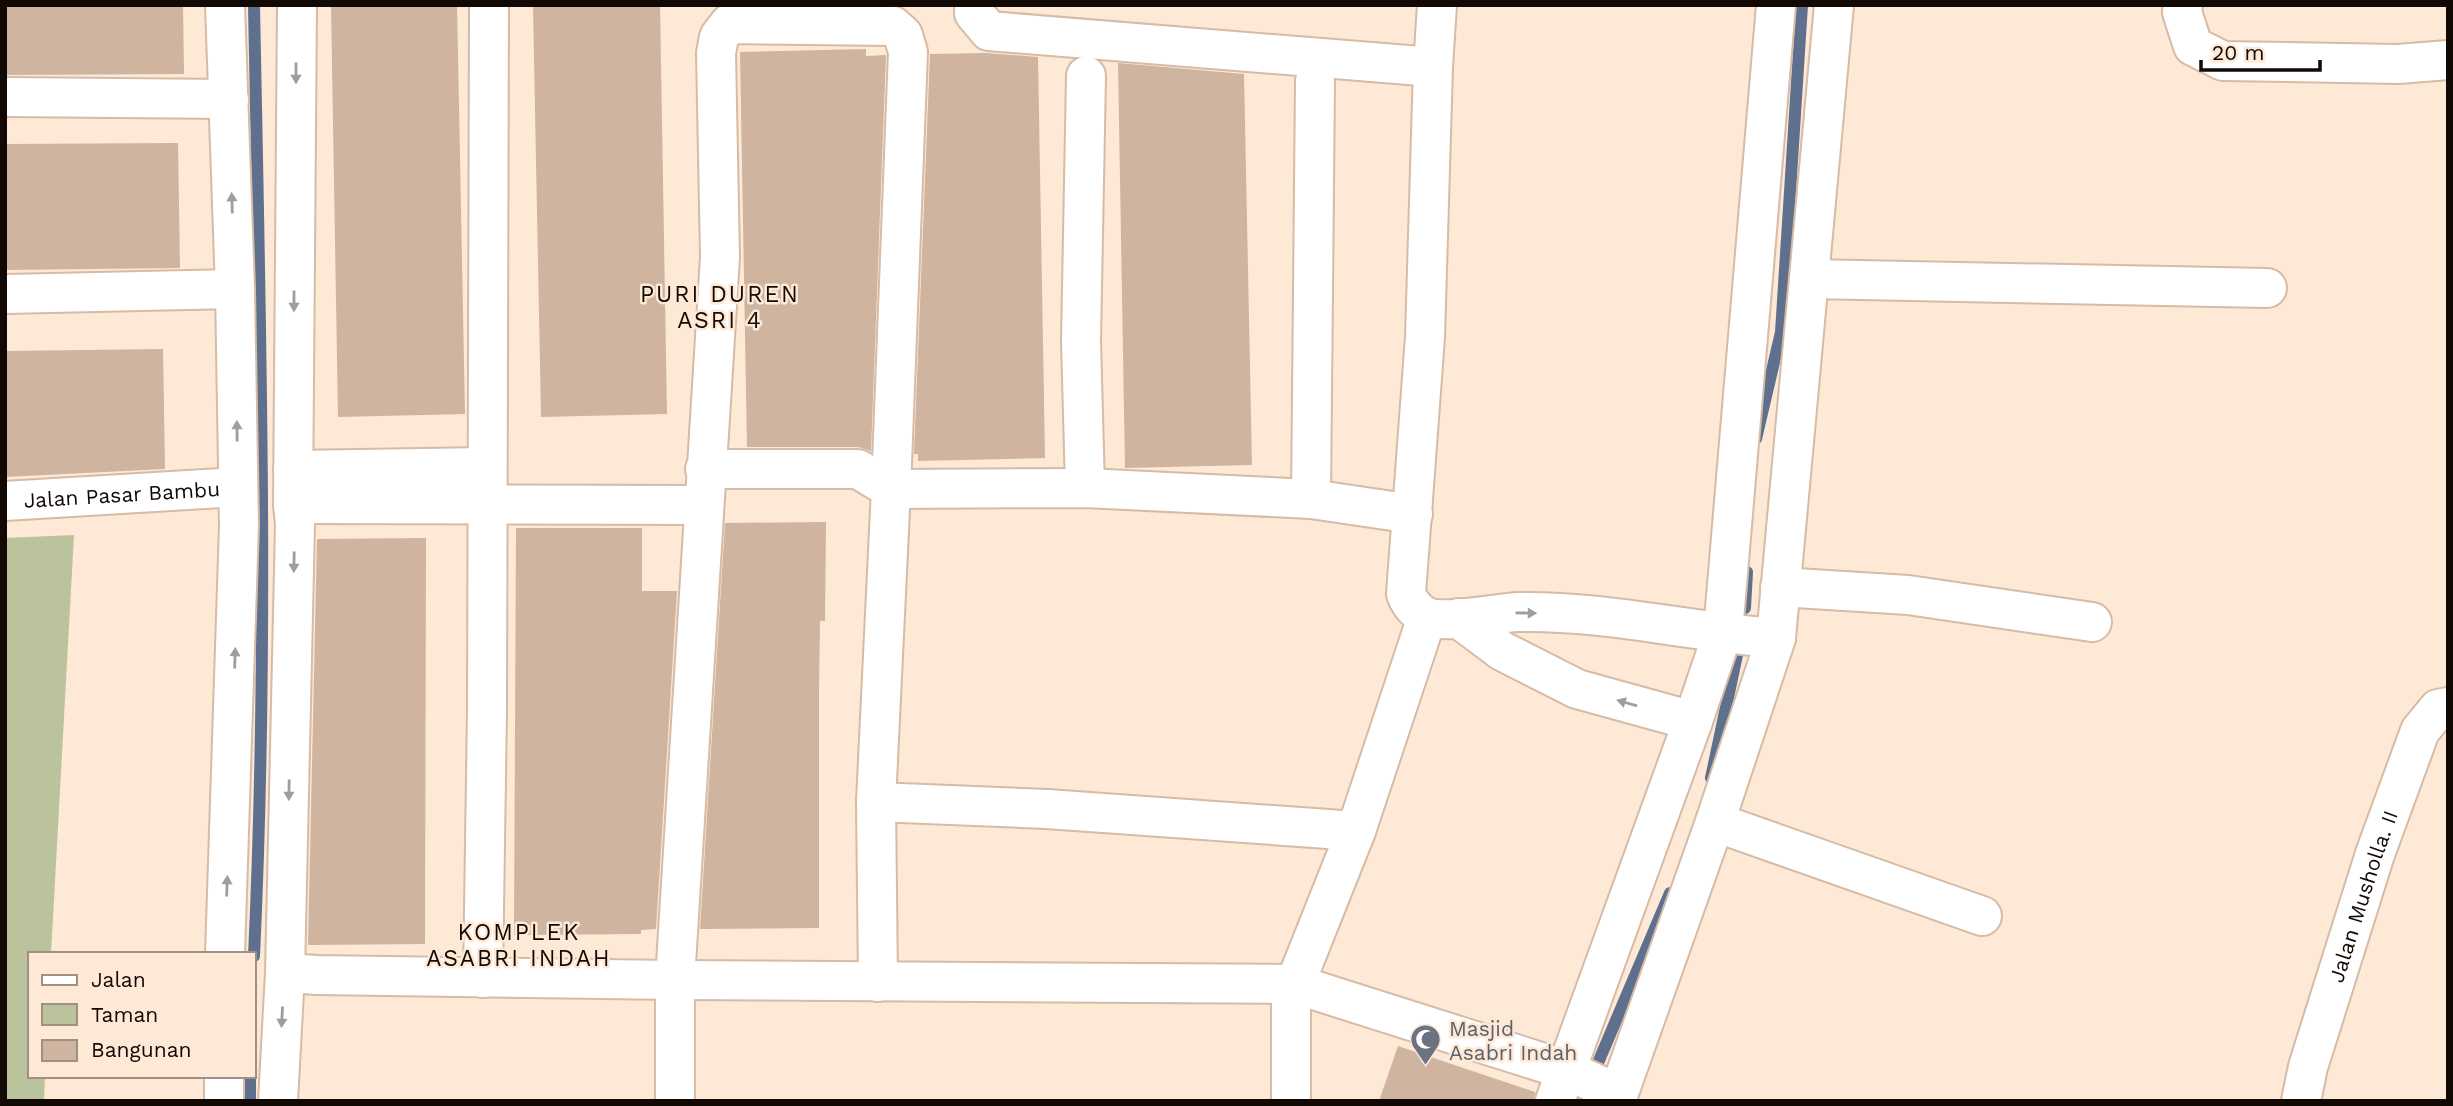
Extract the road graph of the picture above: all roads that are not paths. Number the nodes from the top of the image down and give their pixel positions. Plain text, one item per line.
1 (225, 5) edge
2 (297, 5) edge
3 (489, 5) edge
4 (974, 5) edge
5 (1437, 5) edge
6 (1776, 5) edge
7 (1834, 5) edge
8 (2183, 5) edge
9 (2448, 60) edge
10 (1433, 66) junction
11 (1086, 76) dead end
12 (1315, 81) dead end
13 (5, 97) edge
14 (229, 99) junction
15 (1810, 279) junction
16 (2267, 288) dead end
17 (235, 289) junction
18 (5, 294) edge
19 (487, 467) junction
20 (238, 487) junction
21 (704, 487) junction
22 (1085, 488) junction
23 (891, 489) junction
24 (1311, 499) junction
25 (5, 501) edge
26 (487, 506) junction
27 (276, 512) junction
28 (1413, 514) junction
29 (1780, 587) junction
30 (1443, 618) junction
31 (2092, 622) dead end
32 (1723, 632) junction
33 (1776, 638) junction
34 (2448, 707) edge
35 (1693, 721) junction
36 (876, 802) junction
37 (1715, 822) junction
38 (1356, 831) junction
39 (1982, 916) dead end
40 (225, 952) edge
41 (285, 973) junction
42 (483, 978) junction
43 (675, 980) junction
44 (878, 982) junction
45 (1295, 984) junction
46 (224, 1078) edge
47 (1560, 1085) edge
48 (1616, 1097) edge
49 (225, 1101) edge
50 (278, 1101) edge
51 (675, 1101) edge
52 (1291, 1101) edge
53 (2301, 1101) edge

1 - 14 street
2 -> 27 street
3 - 19 street
4 - 10 street
5 - 10 street
6 - 32 street
7 - 15 street
8 - 9 street
10 - 28 street
11 - 22 street
12 - 24 street
13 - 14 street
17 -> 14 street
15 - 16 street
15 - 29 street
17 - 18 street
20 -> 17 street
19 - 26 street
19 - 27 street
20 - 25 street, Jalan Pasar Bambu
20 - 27 street
21 - 23 street
21 - 23 street
21 - 26 street
21 - 43 street
22 - 23 street
22 - 24 street
23 - 36 street
24 - 28 street
26 - 27 street
26 - 42 street
40 -> 27 street
27 -> 41 street
28 - 30 street
29 - 31 street
29 - 33 street
30 -> 32 street
35 -> 30 street
30 - 38 street
32 - 33 street
32 - 35 street
33 - 37 street
34 - 53 street, Jalan Musholla. II
35 - 47 street
36 - 38 street
36 - 44 street
37 - 39 street
37 - 48 street
38 - 45 street
41 - 42 street
41 -> 50 street
42 - 43 street
43 - 44 street
43 - 51 street
44 - 45 street
45 - 47 street
45 - 52 street
46 - 49 street
47 - 48 street

